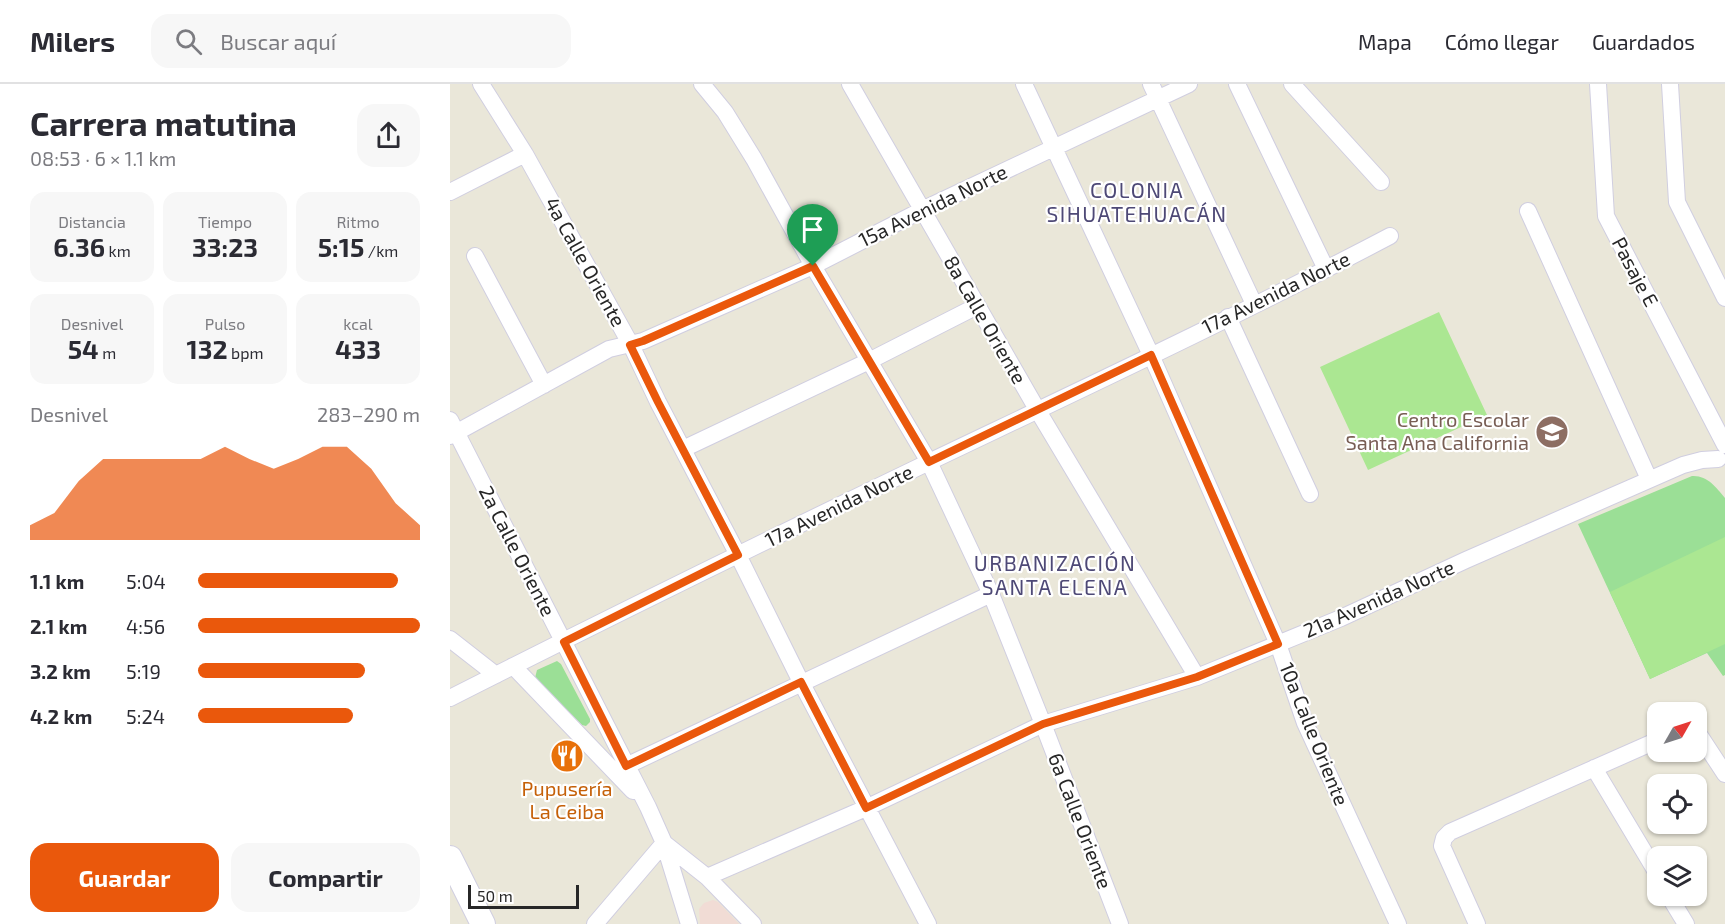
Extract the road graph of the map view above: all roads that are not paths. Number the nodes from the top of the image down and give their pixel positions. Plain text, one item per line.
1 (482, 84) edge
2 (702, 84) edge
3 (850, 84) edge
4 (1024, 84) edge
5 (1189, 84) edge
6 (1237, 84) edge
7 (1292, 84) edge
8 (1598, 84) edge
9 (1670, 84) edge
10 (1155, 92) edge
11 (1054, 147) junction
12 (525, 154) junction
13 (1381, 182) dead end
14 (450, 192) edge
15 (922, 210) junction
16 (1528, 211) dead end
17 (1390, 236) dead end
18 (475, 256) dead end
19 (813, 266) junction
20 (1326, 269) junction
21 (1725, 298) edge
22 (1254, 304) junction
23 (977, 306) junction
24 (1228, 317) junction
25 (630, 345) junction
26 (1151, 355) junction
27 (869, 362) junction
28 (544, 385) junction
29 (1038, 411) junction
30 (452, 430) edge
31 (683, 449) junction
32 (1723, 456) edge
33 (929, 462) junction
34 (1649, 479) junction
35 (1311, 494) dead end
36 (738, 555) junction
37 (991, 594) junction
38 (450, 639) edge
39 (564, 642) junction
40 (1278, 644) junction
41 (513, 666) junction
42 (496, 675) junction
43 (1197, 677) junction
44 (801, 682) junction
45 (450, 698) edge
46 (1043, 724) junction
47 (1647, 745) edge
48 (1707, 747) edge
49 (626, 766) junction
50 (1594, 768) junction
51 (1725, 774) edge
52 (648, 807) junction
53 (866, 808) junction
54 (664, 843) junction
55 (1647, 857) edge
56 (450, 858) edge
57 (707, 877) junction
58 (1676, 906) edge
59 (483, 924) edge
60 (595, 924) edge
61 (689, 924) edge
62 (753, 924) edge
63 (928, 924) edge
64 (1120, 924) edge
65 (1398, 924) edge
66 (1477, 924) edge
67 (1686, 924) edge

1 - 12 street, 4a Calle Oriente
2 - 19 street, 6a Calle Oriente
3 - 15 street, 8a Calle Oriente
4 - 11 street, 10a Calle Oriente
5 - 10 street, 15a Avenida Norte
6 - 20 street
7 - 13 street
8 - 32 street, Pasaje E
9 - 21 street
10 - 11 street, 15a Avenida Norte
10 - 22 street
11 - 15 street, 15a Avenida Norte
11 - 26 street, 10a Calle Oriente
12 - 14 street
12 - 25 street, 4a Calle Oriente
15 - 19 street, 15a Avenida Norte
15 - 23 street, 8a Calle Oriente
16 - 34 street
17 - 20 street, 17a Avenida Norte
18 - 28 street
19 - 25 street, 15a Avenida Norte
19 - 27 street, 6a Calle Oriente
20 - 22 street, 17a Avenida Norte
22 - 24 street, 17a Avenida Norte
23 - 27 street
23 - 29 street, 8a Calle Oriente
24 - 26 street, 17a Avenida Norte
24 - 35 street
25 - 28 street, 15a Avenida Norte
25 - 31 street, 4a Calle Oriente
26 - 29 street, 17a Avenida Norte
26 - 40 street, 10a Calle Oriente
27 - 31 street
27 - 33 street, 6a Calle Oriente
28 - 30 street, 15a Avenida Norte
29 - 33 street, 17a Avenida Norte
29 - 43 street, 8a Calle Oriente
30 - 39 street, 2a Calle Oriente
31 - 36 street, 4a Calle Oriente
32 - 34 street, 21a Avenida Norte
33 - 36 street, 17a Avenida Norte
33 - 37 street, 6a Calle Oriente
34 - 40 street, 21a Avenida Norte
36 - 39 street, 17a Avenida Norte
36 - 44 street, 4a Calle Oriente
37 - 44 street
37 - 46 street, 6a Calle Oriente
38 - 42 street
39 - 41 street, 17a Avenida Norte
39 - 49 street, 2a Calle Oriente
40 - 43 street, 21a Avenida Norte
40 - 65 street, 10a Calle Oriente
41 - 42 street, 17a Avenida Norte
41 - 52 street
42 - 45 street, 17a Avenida Norte
43 - 46 street, 21a Avenida Norte
44 - 49 street
44 - 53 street, 4a Calle Oriente
46 - 53 street, 21a Avenida Norte
46 - 64 street, 6a Calle Oriente
47 - 50 street
48 - 51 street
49 - 52 street, 2a Calle Oriente
50 - 55 street
50 - 66 street
52 - 54 street, 2a Calle Oriente
53 - 57 street, 21a Avenida Norte
53 - 63 street, 4a Calle Oriente
54 - 57 street
54 - 60 street
54 - 61 street, 2a Calle Oriente
56 - 59 main road
57 - 62 street
58 - 67 street

